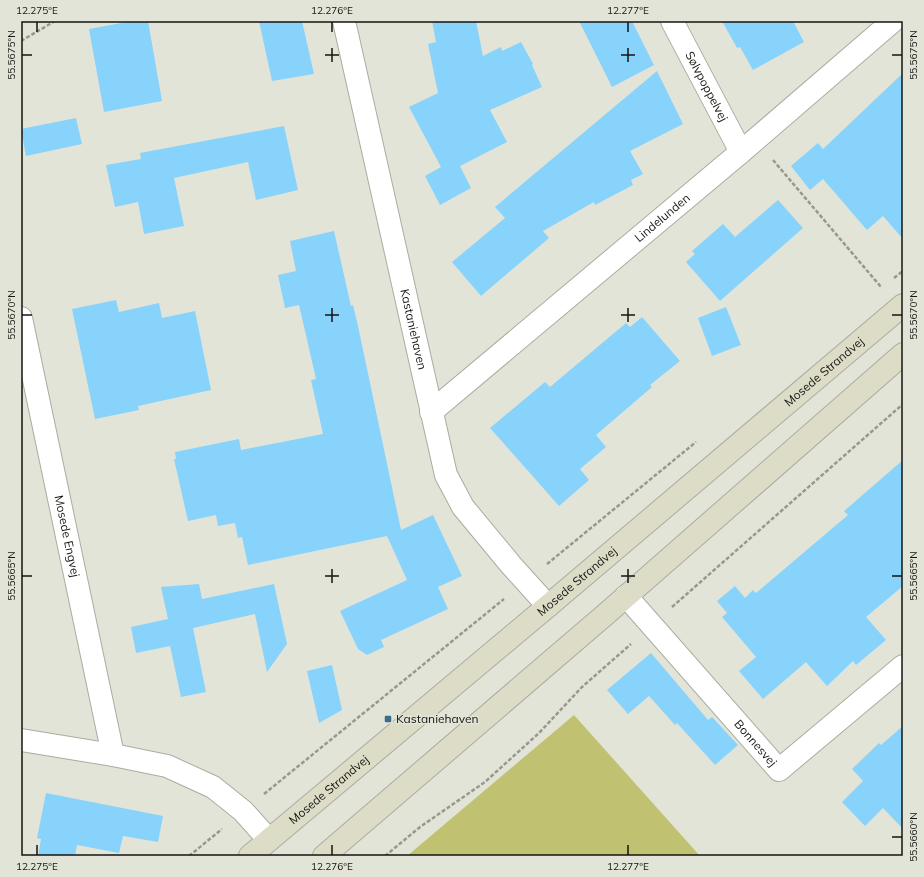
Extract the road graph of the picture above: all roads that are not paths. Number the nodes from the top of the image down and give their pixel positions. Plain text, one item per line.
1 (344, 21) edge
2 (672, 21) edge
3 (893, 21) edge
4 (748, 146) junction
5 (903, 305) edge
6 (21, 318) edge
7 (903, 354) edge
8 (431, 412) junction
9 (626, 596) junction
10 (548, 606) junction
11 (903, 666) edge
12 (21, 740) edge
13 (112, 755) junction
14 (269, 840) junction
15 (250, 856) edge
16 (324, 856) edge

1 - 8 street, Kastaniehaven
2 - 4 street, Sølvpoppelvej
3 - 4 street, Lindelunden
4 - 8 street, Lindelunden
5 - 10 main road, Mosede Strandvej
6 - 13 street, Mosede Engvej
7 - 9 main road
8 - 10 street, Kastaniehaven
9 - 11 street, Bonnesvej
9 - 16 main road
10 - 14 main road, Mosede Strandvej
12 - 13 street
13 - 14 street
14 - 15 main road, Mosede Strandvej

